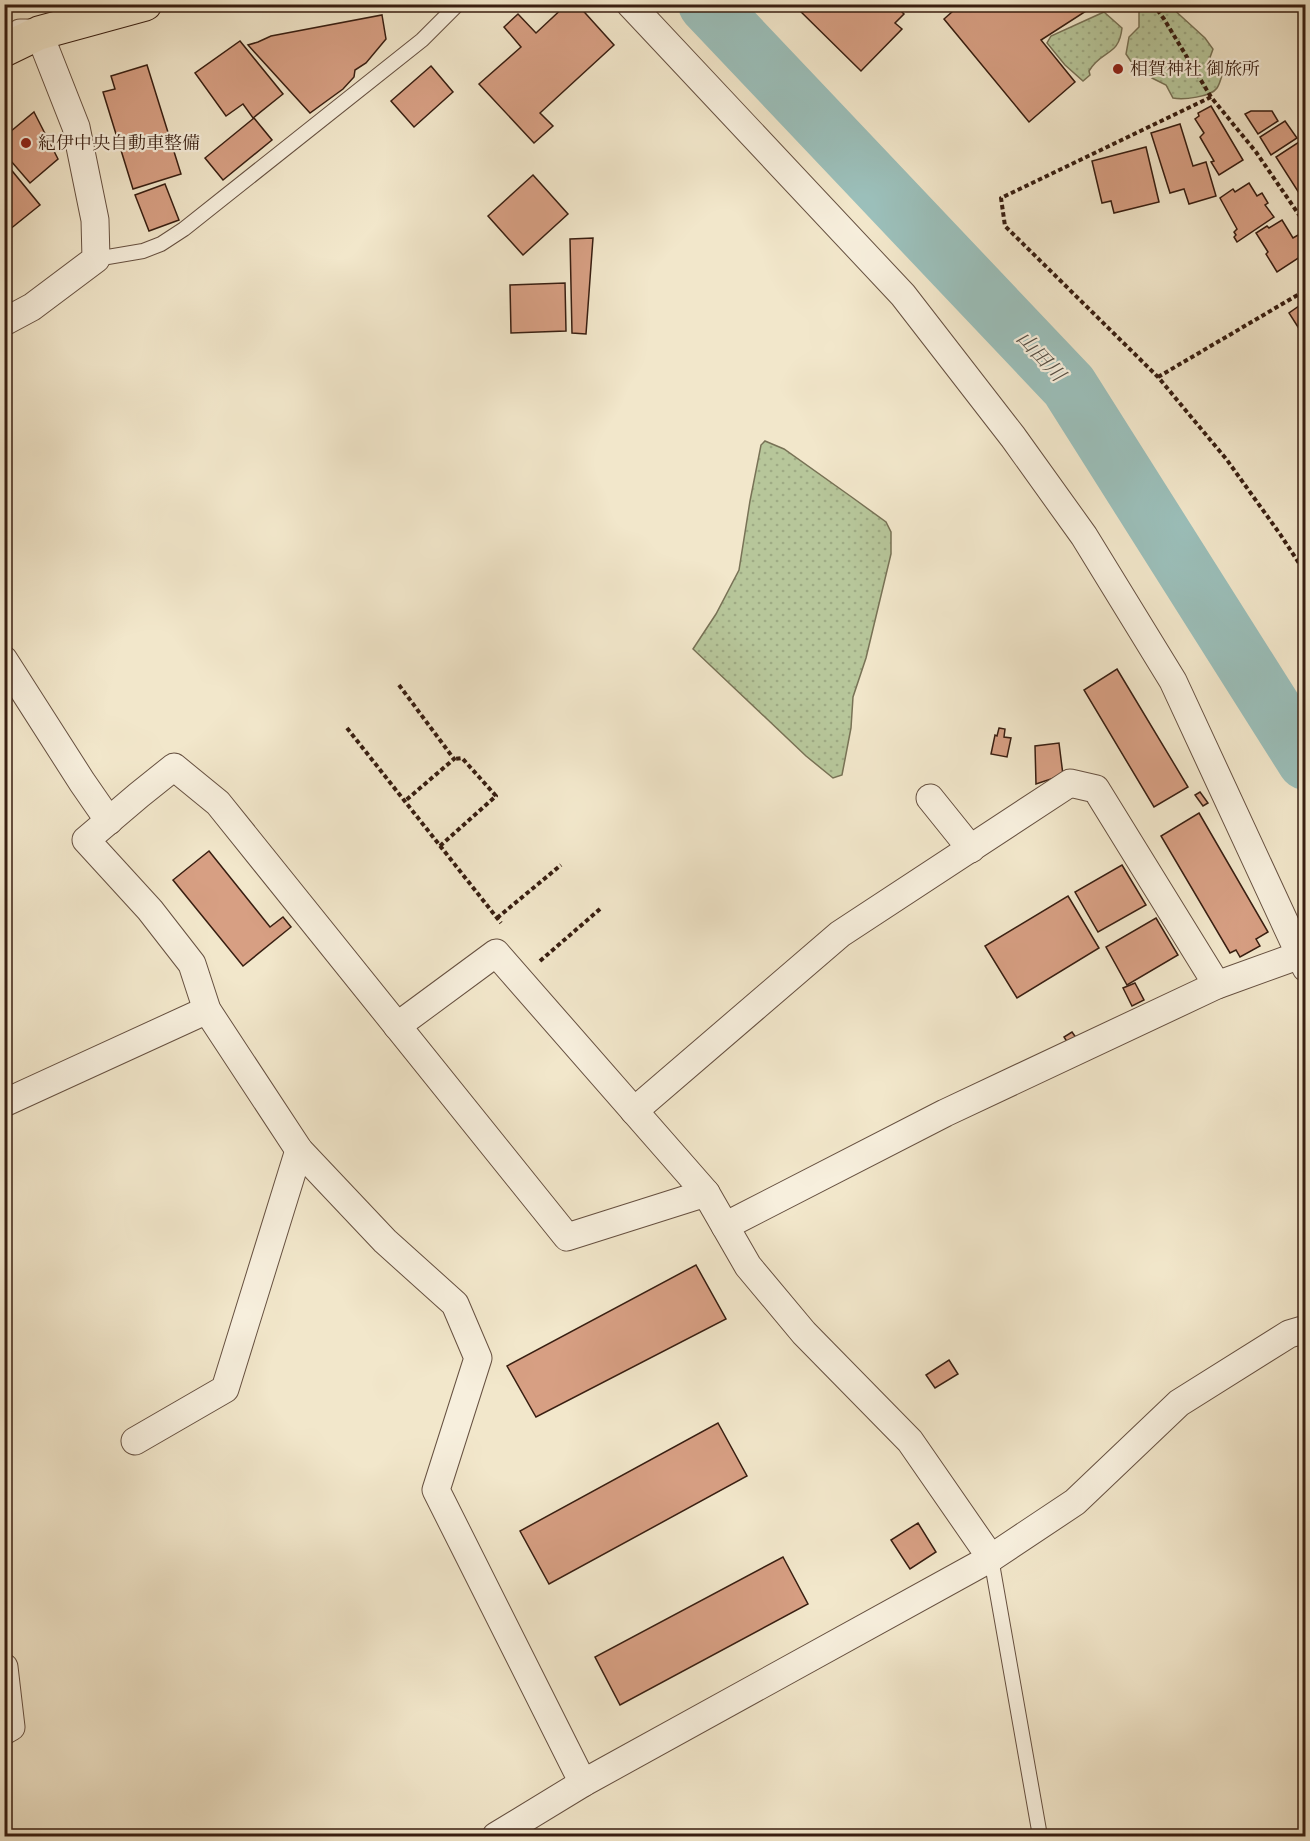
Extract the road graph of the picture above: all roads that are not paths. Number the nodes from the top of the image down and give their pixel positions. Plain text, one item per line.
1 (145, 4) edge
2 (458, 4) edge
3 (630, 4) edge
4 (4, 32) edge
5 (39, 33) junction
6 (4, 50) edge
7 (96, 259) junction
8 (4, 322) edge
9 (4, 660) edge
10 (930, 798) dead end
11 (109, 821) junction
12 (971, 849) junction
13 (1303, 961) edge
14 (1217, 984) junction
15 (207, 1010) junction
16 (398, 1026) junction
17 (4, 1103) edge
18 (634, 1111) junction
19 (299, 1150) junction
20 (706, 1193) junction
21 (725, 1226) junction
22 (1305, 1329) edge
23 (135, 1441) dead end
24 (991, 1558) junction
25 (4, 1667) edge
26 (4, 1731) edge
27 (583, 1783) junction
28 (496, 1836) edge
29 (1040, 1836) edge

1 - 5 highway
2 - 7 lane
3 - 13 street
4 - 5 street
5 - 6 highway
5 - 7 street
7 - 8 street
9 - 11 street
10 - 12 street
11 - 15 street
11 - 16 street
12 - 14 street
12 - 18 street
13 - 14 street
14 - 21 street
15 - 17 street
15 - 19 street
16 - 18 street
16 - 20 street
18 - 20 street
19 - 23 street
19 - 27 street
20 - 21 street
21 - 24 street
22 - 24 street
24 - 27 street
24 - 29 lane
25 - 26 street
27 - 28 street

